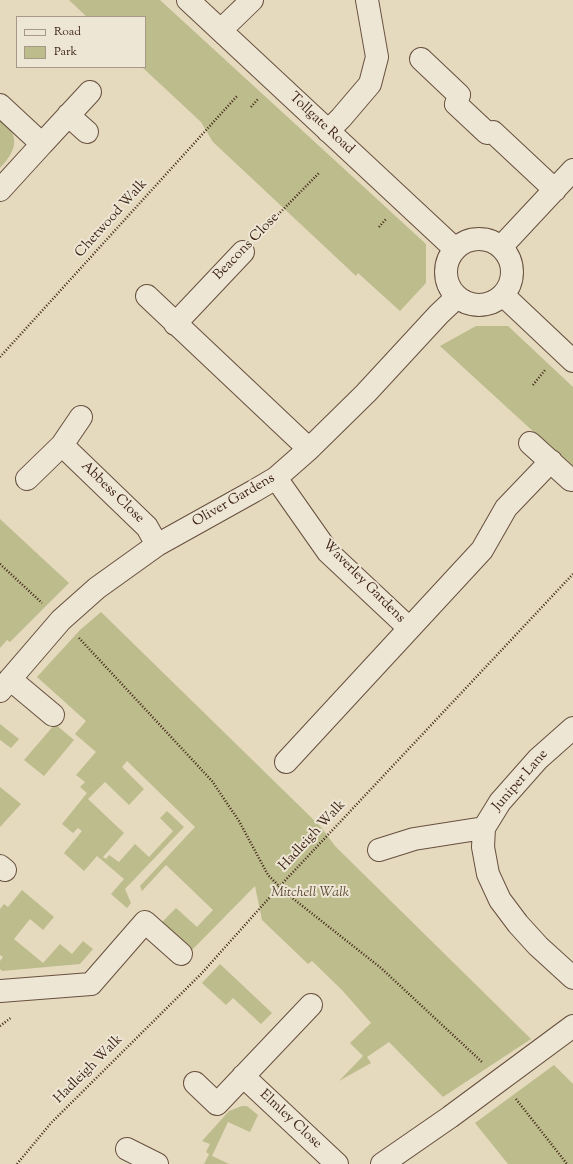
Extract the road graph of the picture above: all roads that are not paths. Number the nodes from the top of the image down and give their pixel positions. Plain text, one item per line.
1 (188, 0) edge
2 (252, 0) edge
3 (367, 0) edge
4 (220, 30) junction
5 (421, 59) dead end
6 (90, 92) dead end
7 (0, 105) edge
8 (68, 115) junction
9 (328, 131) junction
10 (87, 132) dead end
11 (42, 144) junction
12 (573, 170) edge
13 (0, 190) edge
14 (555, 190) junction
15 (502, 246) junction
16 (454, 248) junction
17 (243, 252) road end
18 (503, 295) junction
19 (147, 296) dead end
20 (457, 297) junction
21 (175, 324) junction
22 (573, 361) edge
23 (81, 417) dead end
24 (530, 443) dead end
25 (62, 445) junction
26 (310, 449) junction
27 (551, 462) junction
28 (276, 478) junction
29 (27, 480) dead end
30 (571, 480) dead end
31 (157, 545) junction
32 (410, 628) junction
33 (5, 685) edge
34 (53, 714) dead end
35 (573, 728) edge
36 (286, 762) dead end
37 (484, 828) junction
38 (379, 850) dead end
39 (181, 954) dead end
40 (573, 978) edge
41 (0, 991) edge
42 (311, 1005) dead end
43 (573, 1026) edge
44 (243, 1076) junction
45 (195, 1083) dead end
46 (127, 1149) dead end
47 (157, 1164) edge
48 (337, 1164) edge
49 (382, 1164) edge

1 - 4 street, Tollgate Road
2 - 4 street
3 - 9 street
4 - 9 street, Tollgate Road
5 - 14 street
6 - 8 street
7 - 11 street
8 - 10 street
8 - 11 street
9 - 16 street, Tollgate Road
11 - 13 street
12 - 14 street
14 - 15 street
15 - 16 street
15 - 18 street
16 - 20 street
17 - 21 street, Beacons Close
18 - 20 street
18 - 22 street
19 - 21 street
20 - 26 street, Oliver Gardens
21 - 26 street
23 - 25 street
24 - 27 street
25 - 29 street
25 - 31 street, Abbess Close
26 - 28 street, Oliver Gardens
27 - 30 street
27 - 32 street, Waverley Gardens
28 - 31 street, Oliver Gardens
28 - 32 street, Waverley Gardens
31 - 33 street, Oliver Gardens
32 - 36 street, Waverley Gardens
33 - 34 street
35 - 37 street, Juniper Lane
37 - 38 street
37 - 40 street, Juniper Lane
39 - 41 street
42 - 44 street
43 - 49 street
44 - 45 street
44 - 48 street, Elmley Close
46 - 47 street

